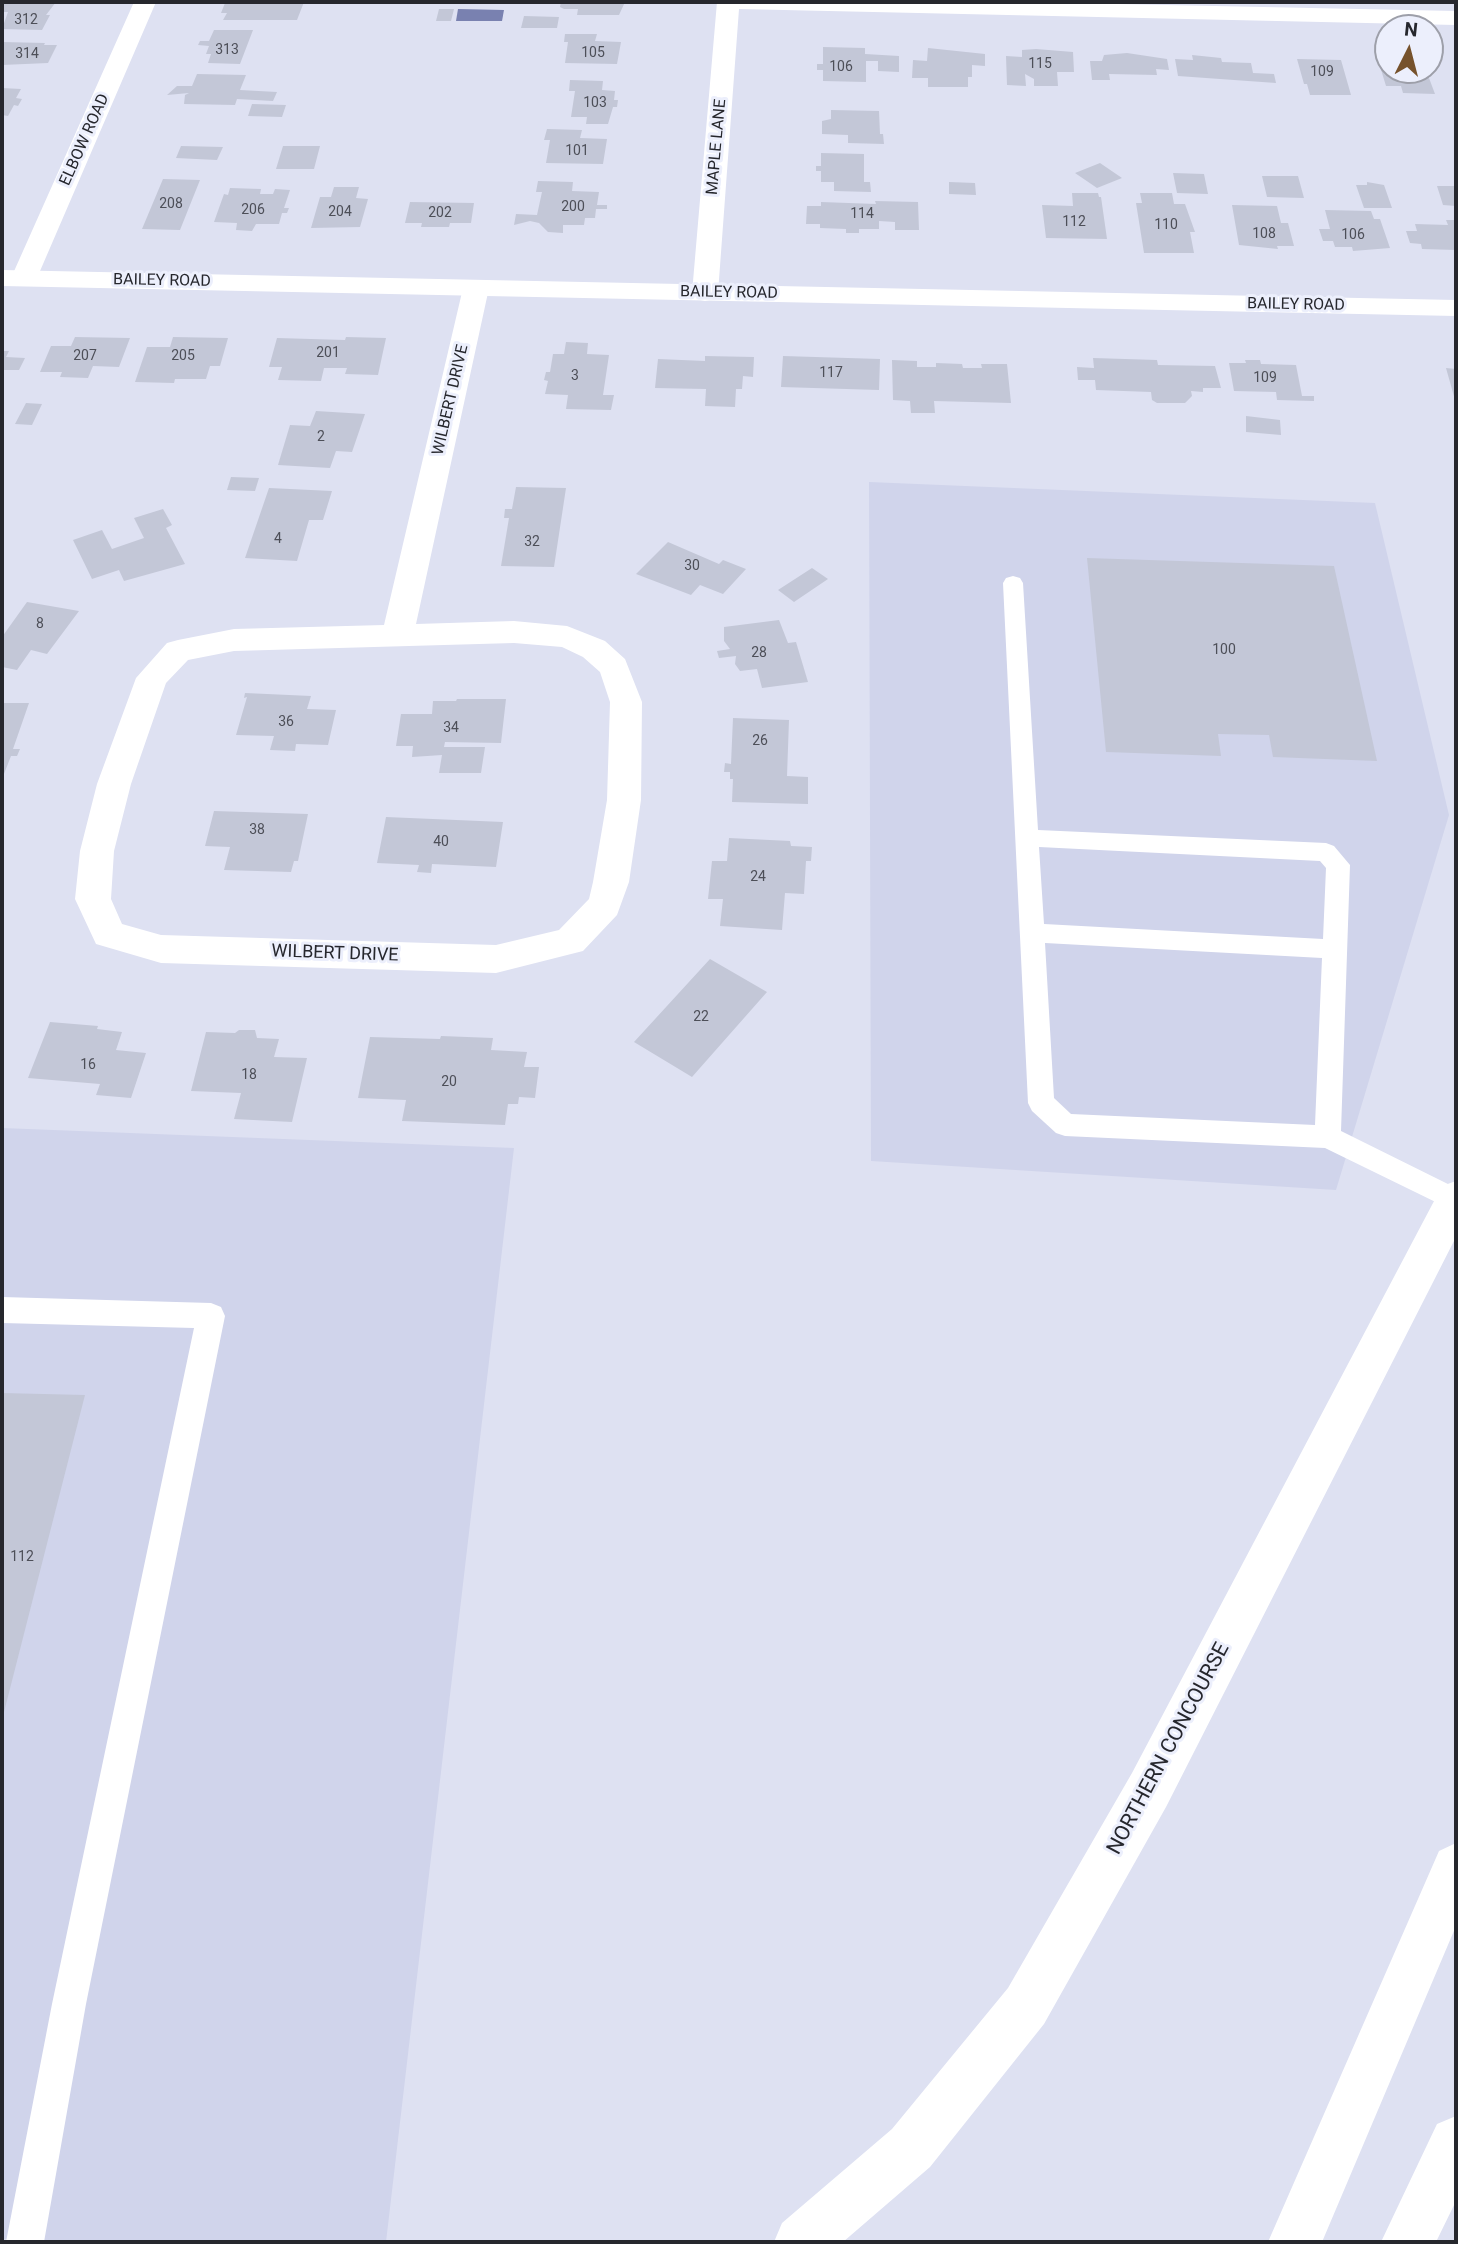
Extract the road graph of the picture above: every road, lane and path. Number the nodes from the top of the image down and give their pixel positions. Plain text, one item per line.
1 (145, 2) edge
2 (728, 2) edge
3 (1456, 18) edge
4 (13, 278) edge
5 (476, 288) junction
6 (705, 293) junction
7 (1456, 309) edge
8 (1013, 583) dead end
9 (398, 634) junction
10 (1026, 838) junction
11 (1031, 933) junction
12 (1335, 949) junction
13 (1328, 1137) junction
14 (1455, 1199) edge
15 (2, 1310) edge
16 (1456, 1868) edge
17 (1456, 2143) edge
18 (25, 2242) edge
19 (802, 2242) edge
20 (1295, 2242) edge
21 (1408, 2242) edge

1 - 4 main road, ELBOW ROAD
2 - 3 main road
2 - 6 main road, MAPLE LANE
4 - 5 main road, BAILEY ROAD
5 - 6 main road, BAILEY ROAD
5 - 9 main road, WILBERT DRIVE
6 - 7 main road, BAILEY ROAD
8 - 10 lane
9 - 9 main road, WILBERT DRIVE
10 - 11 lane
10 - 12 lane
11 - 12 lane
11 - 13 lane
12 - 13 lane
13 - 14 lane
14 - 19 main road, NORTHERN CONCOURSE
15 - 18 lane
16 - 20 main road
17 - 21 main road

